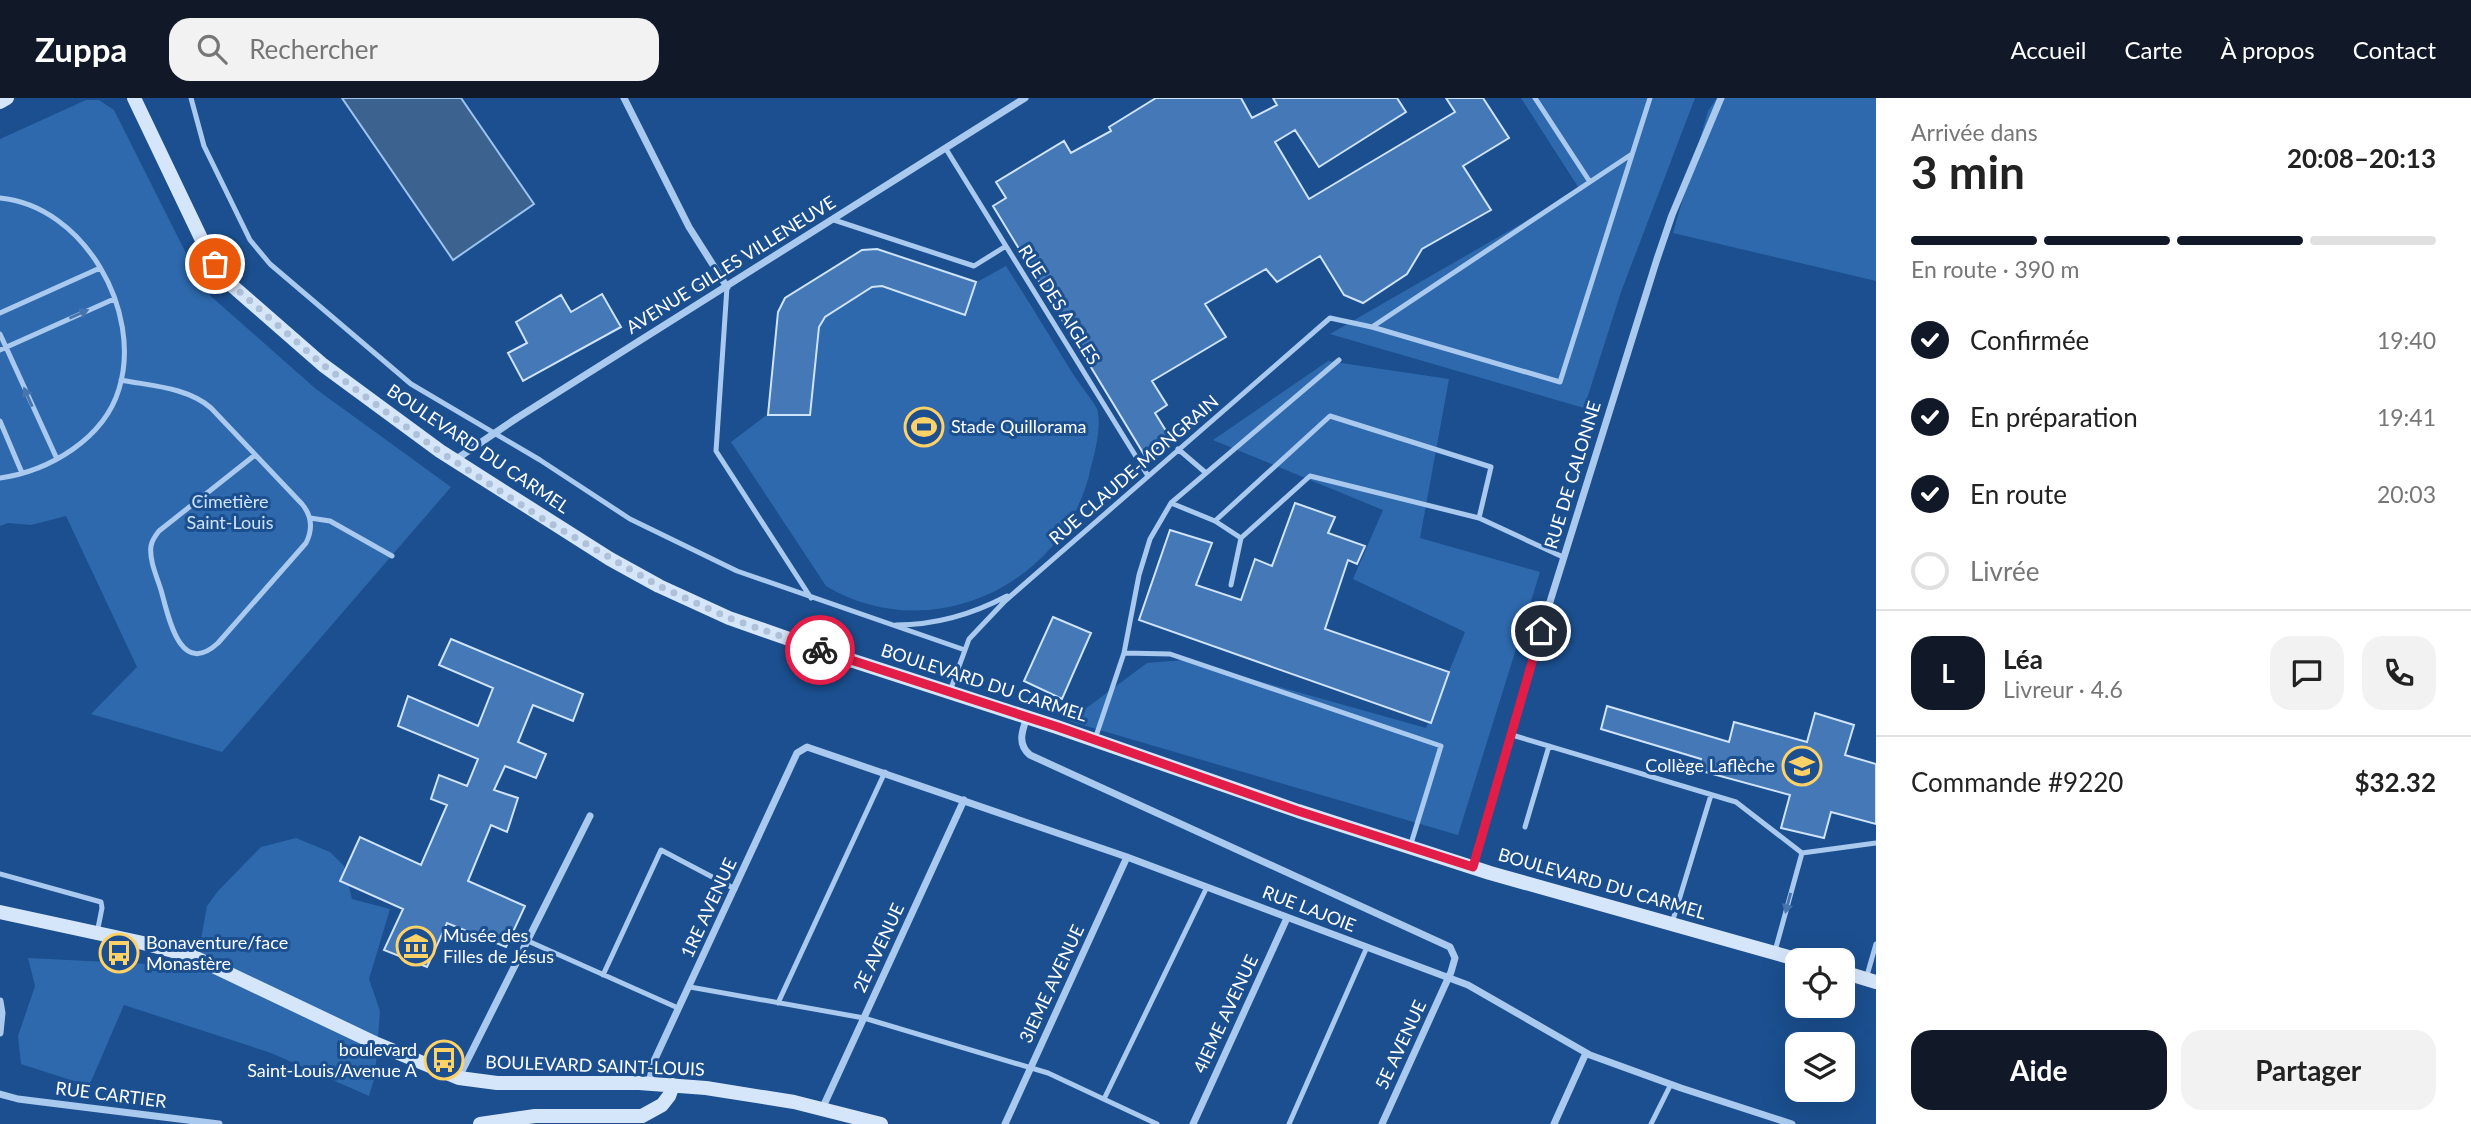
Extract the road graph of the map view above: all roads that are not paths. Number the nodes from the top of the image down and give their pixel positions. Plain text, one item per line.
1 (7, 98) edge
2 (134, 98) edge
3 (191, 98) edge
4 (624, 98) edge
5 (1025, 98) edge
6 (1535, 98) edge
7 (1650, 98) edge
8 (1721, 98) edge
9 (0, 102) edge
10 (946, 149) junction
11 (1632, 154) junction
12 (1590, 182) junction
13 (0, 198) edge
14 (834, 220) junction
15 (1006, 246) junction
16 (100, 268) junction
17 (727, 287) junction
18 (114, 299) junction
19 (0, 313) edge
20 (1372, 327) junction
21 (0, 334) edge
22 (3, 349) edge
23 (1339, 360) dead end
24 (121, 380) junction
25 (0, 421) edge
26 (495, 433) junction
27 (1178, 449) junction
28 (255, 455) junction
29 (57, 459) junction
30 (454, 461) junction
31 (22, 473) junction
32 (1206, 473) junction
33 (1148, 475) junction
34 (0, 478) edge
35 (1171, 503) junction
36 (310, 517) junction
37 (1479, 518) junction
38 (1215, 521) junction
39 (1241, 538) junction
40 (391, 556) dead end
41 (1563, 558) junction
42 (1231, 585) dead end
43 (1017, 591) junction
44 (811, 598) junction
45 (889, 624) junction
46 (965, 650) junction
47 (1124, 653) junction
48 (950, 691) junction
49 (1027, 717) junction
50 (1512, 735) junction
51 (1095, 740) junction
52 (1549, 746) junction
53 (803, 748) joint
54 (885, 772) junction
55 (1711, 794) junction
56 (964, 800) junction
57 (590, 817) dead end
58 (1525, 827) dead end
59 (1876, 844) edge
60 (1410, 847) junction
61 (1802, 853) junction
62 (1127, 857) junction
63 (1473, 867) junction
64 (0, 874) edge
65 (1206, 887) junction
66 (735, 889) junction
67 (0, 912) edge
68 (1287, 918) junction
69 (1672, 923) junction
70 (97, 933) junction
71 (528, 941) junction
72 (1876, 944) edge
73 (1367, 947) junction
74 (1774, 953) junction
75 (1785, 956) edge
76 (603, 975) junction
77 (1448, 978) junction
78 (1871, 980) edge
79 (690, 987) junction
80 (0, 1001) edge
81 (778, 1003) junction
82 (678, 1008) junction
83 (864, 1018) junction
84 (0, 1033) edge
85 (1586, 1053) junction
86 (1031, 1068) junction
87 (459, 1078) junction
88 (649, 1083) junction
89 (1671, 1084) junction
90 (673, 1085) junction
91 (0, 1094) edge
92 (1104, 1099) junction
93 (822, 1109) junction
94 (219, 1124) edge
95 (480, 1124) edge
96 (881, 1124) edge
97 (1005, 1124) edge
98 (1157, 1124) edge
99 (1193, 1124) edge
100 (1289, 1124) edge
101 (1382, 1124) edge
102 (1554, 1124) edge
103 (1651, 1124) edge
104 (1792, 1124) edge

1 - 9 street
2 - 30 street, BOULEVARD DU CARMEL
3 - 26 lane
4 - 17 street
5 - 10 street, AVENUE GILLES VILLENEUVE
6 - 12 lane
7 - 11 lane
8 - 41 street, RUE DE CALONNE
10 - 14 street, AVENUE GILLES VILLENEUVE
10 - 15 lane, RUE DES AIGLES
11 - 12 lane
11 - 20 lane
12 - 20 lane
13 - 16 lane
14 - 15 lane
14 - 17 street, AVENUE GILLES VILLENEUVE
15 - 33 lane, RUE DES AIGLES
16 - 18 lane
16 - 19 lane
17 - 26 street, AVENUE GILLES VILLENEUVE
17 - 44 lane
22 -> 18 lane
18 - 24 lane
20 - 27 lane, RUE CLAUDE-MONGRAIN
21 - 22 lane
29 -> 22 lane
23 - 32 lane
24 - 28 lane
24 - 29 lane
25 - 31 lane
26 - 30 street, AVENUE GILLES VILLENEUVE
26 - 44 lane
27 - 32 lane
27 - 33 lane, RUE CLAUDE-MONGRAIN
28 - 36 lane
28 - 36 lane
29 - 31 lane
30 - 48 street, BOULEVARD DU CARMEL
31 - 34 lane
32 - 35 lane
33 - 43 lane, RUE CLAUDE-MONGRAIN
35 - 38 lane
35 - 47 lane
36 - 40 lane
37 - 38 lane
37 - 39 lane
37 - 41 lane
38 - 39 lane
39 - 42 lane
41 - 50 street, RUE DE CALONNE
43 - 45 lane
43 - 46 lane, RUE CLAUDE-MONGRAIN
44 - 45 lane
45 - 46 lane
46 - 48 lane, RUE CLAUDE-MONGRAIN
47 - 51 lane
47 - 60 lane
48 - 49 street, BOULEVARD DU CARMEL
49 - 51 street, BOULEVARD DU CARMEL
49 - 77 street
50 - 52 lane
50 - 63 street, RUE DE CALONNE
51 - 60 street, BOULEVARD DU CARMEL
52 - 55 lane
52 - 58 lane
53 - 54 street, RUE LAJOIE
53 - 66 street, 1RE AVENUE
54 - 56 street, RUE LAJOIE
54 - 81 lane
55 - 61 lane
55 - 69 lane
56 - 62 street, RUE LAJOIE
56 - 83 street, 2E AVENUE
57 - 71 street
59 - 61 lane
60 - 63 street, BOULEVARD DU CARMEL
61 -> 74 lane
62 - 65 street, RUE LAJOIE
62 - 86 street, 3IEME AVENUE
63 - 69 street, BOULEVARD DU CARMEL
64 - 70 lane
65 - 68 street, RUE LAJOIE
65 - 92 lane
66 - 76 lane
66 - 79 street, 1RE AVENUE
67 - 70 street, BOULEVARD SAINT-LOUIS
68 - 73 street, RUE LAJOIE
68 - 99 street, 4IEME AVENUE
69 - 74 street, BOULEVARD DU CARMEL
70 - 87 street, BOULEVARD SAINT-LOUIS
71 - 76 lane
71 - 87 street
72 - 78 lane
73 - 77 street, RUE LAJOIE
73 - 100 lane
74 - 75 street, BOULEVARD DU CARMEL
76 - 82 lane
77 - 85 street, RUE LAJOIE
77 - 101 street, 5E AVENUE
79 - 81 lane
79 - 82 street, 1RE AVENUE
80 - 84 street
81 - 83 lane
82 - 88 street, 1RE AVENUE
83 - 86 lane
83 - 93 street, 2E AVENUE
85 - 89 street, RUE LAJOIE
85 - 102 street
86 - 92 lane
86 - 97 street, 3IEME AVENUE
87 - 88 street, BOULEVARD SAINT-LOUIS
88 - 90 street, BOULEVARD SAINT-LOUIS
89 - 103 lane
89 - 104 street, RUE LAJOIE
90 - 93 street, BOULEVARD SAINT-LOUIS
90 - 95 street
91 - 94 street, RUE CARTIER
92 - 98 lane
93 - 96 street, BOULEVARD SAINT-LOUIS

